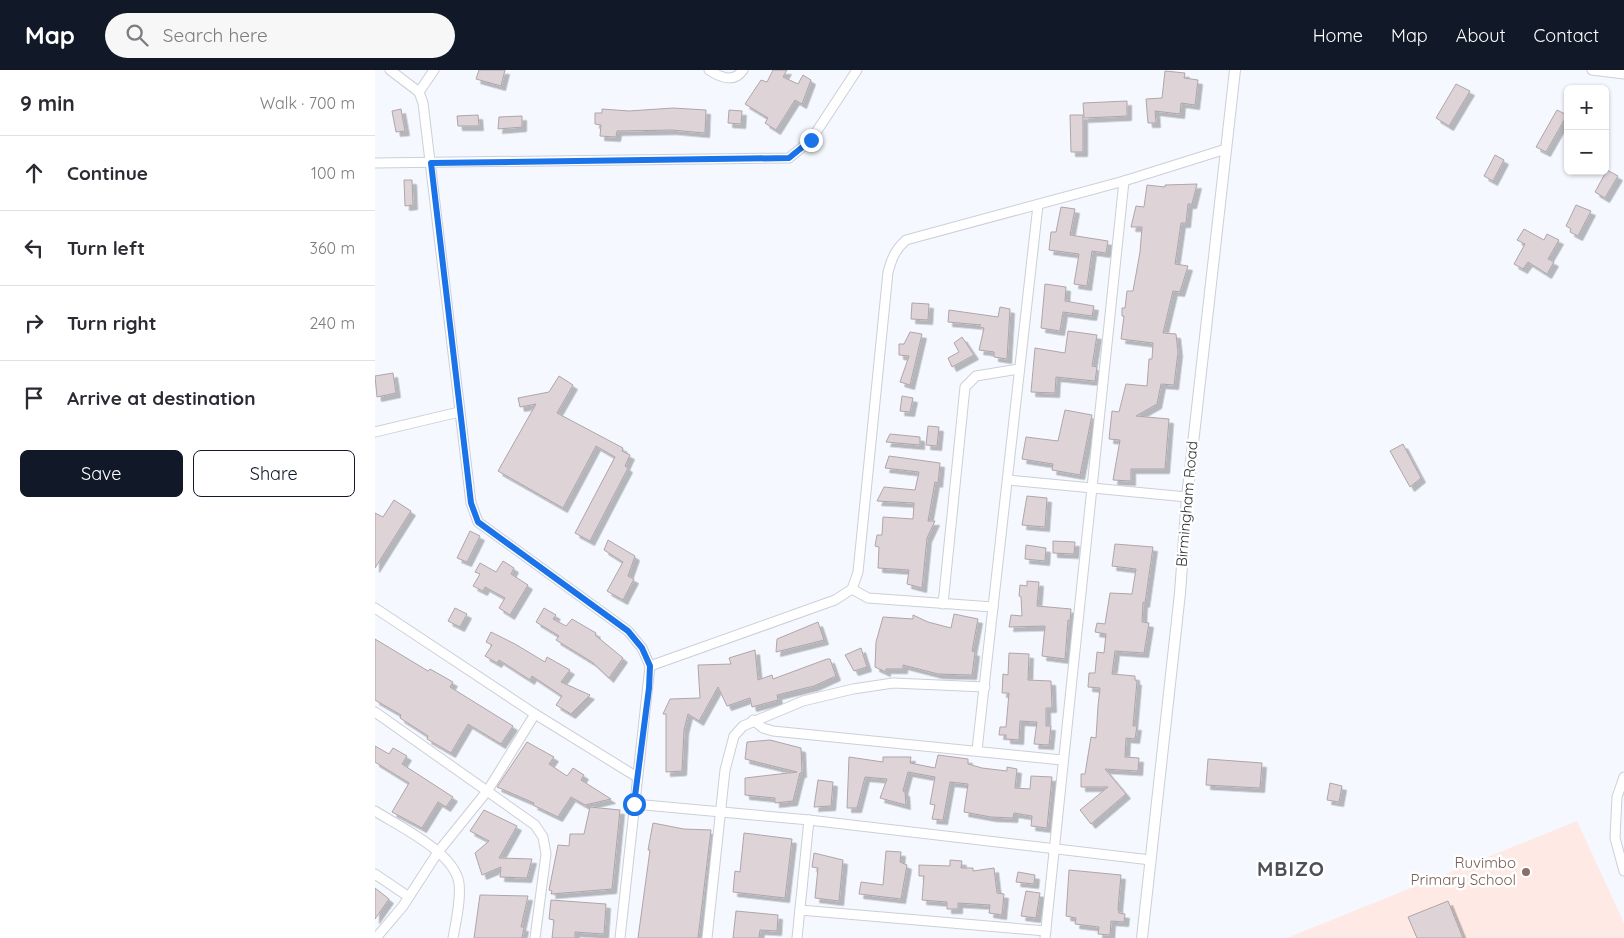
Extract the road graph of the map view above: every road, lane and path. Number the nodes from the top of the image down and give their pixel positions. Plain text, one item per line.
1 (390, 70) edge
2 (434, 70) edge
3 (709, 70) edge
4 (743, 70) edge
5 (857, 70) edge
6 (1235, 70) edge
7 (1592, 70) edge
8 (1624, 74) edge
9 (419, 92) junction
10 (1226, 149) junction
11 (375, 163) edge
12 (431, 163) junction
13 (1124, 181) junction
14 (1038, 205) junction
15 (1019, 370) junction
16 (459, 412) junction
17 (375, 432) edge
18 (1008, 480) junction
19 (1091, 487) junction
20 (1187, 497) junction
21 (852, 589) junction
22 (943, 604) junction
23 (993, 607) junction
24 (375, 608) edge
25 (650, 666) junction
26 (985, 687) junction
27 (375, 712) edge
28 (535, 714) junction
29 (753, 720) junction
30 (977, 750) junction
31 (1062, 760) junction
32 (637, 777) junction
33 (1624, 777) edge
34 (487, 790) junction
35 (634, 804) junction
36 (375, 811) edge
37 (720, 812) junction
38 (809, 820) junction
39 (1055, 848) junction
40 (438, 852) junction
41 (1151, 860) junction
42 (1624, 871) edge
43 (375, 874) edge
44 (409, 897) junction
45 (800, 910) junction
46 (1046, 934) edge
47 (377, 938) edge
48 (453, 938) edge
49 (535, 938) edge
50 (620, 938) edge
51 (707, 938) edge
52 (797, 938) edge
53 (1142, 938) edge

1 - 9 street
2 - 9 street
3 - 4 street
5 - 12 street
6 - 10 street, Birmingham Road
7 - 8 street
9 - 12 street
10 - 13 street
10 - 20 street, Birmingham Road
11 - 12 street
12 - 16 street
13 - 14 street
13 - 19 street
14 - 15 street
14 - 21 street
15 - 18 street
15 - 22 street
16 - 17 street
16 - 25 street
18 - 19 street
18 - 23 street
19 - 20 street
19 - 31 street
20 - 41 street, Birmingham Road
21 - 22 street
21 - 25 street
22 - 23 street
23 - 26 street
24 - 28 street
25 - 32 street
26 - 29 street
26 - 30 street
27 - 34 street
28 - 32 street
28 - 34 street
29 - 30 street
29 - 37 street
30 - 31 street
31 - 39 street
32 - 35 street
33 - 42 street
34 - 40 street
34 - 49 street
35 - 37 street
35 - 50 street
36 - 40 street
37 - 38 street
37 - 51 street
38 - 39 street
38 - 45 street
39 - 41 street
39 - 46 street
40 - 44 street
40 - 48 street
41 - 53 street, Birmingham Road
43 - 44 street
44 - 47 street
45 - 46 street
45 - 52 street

